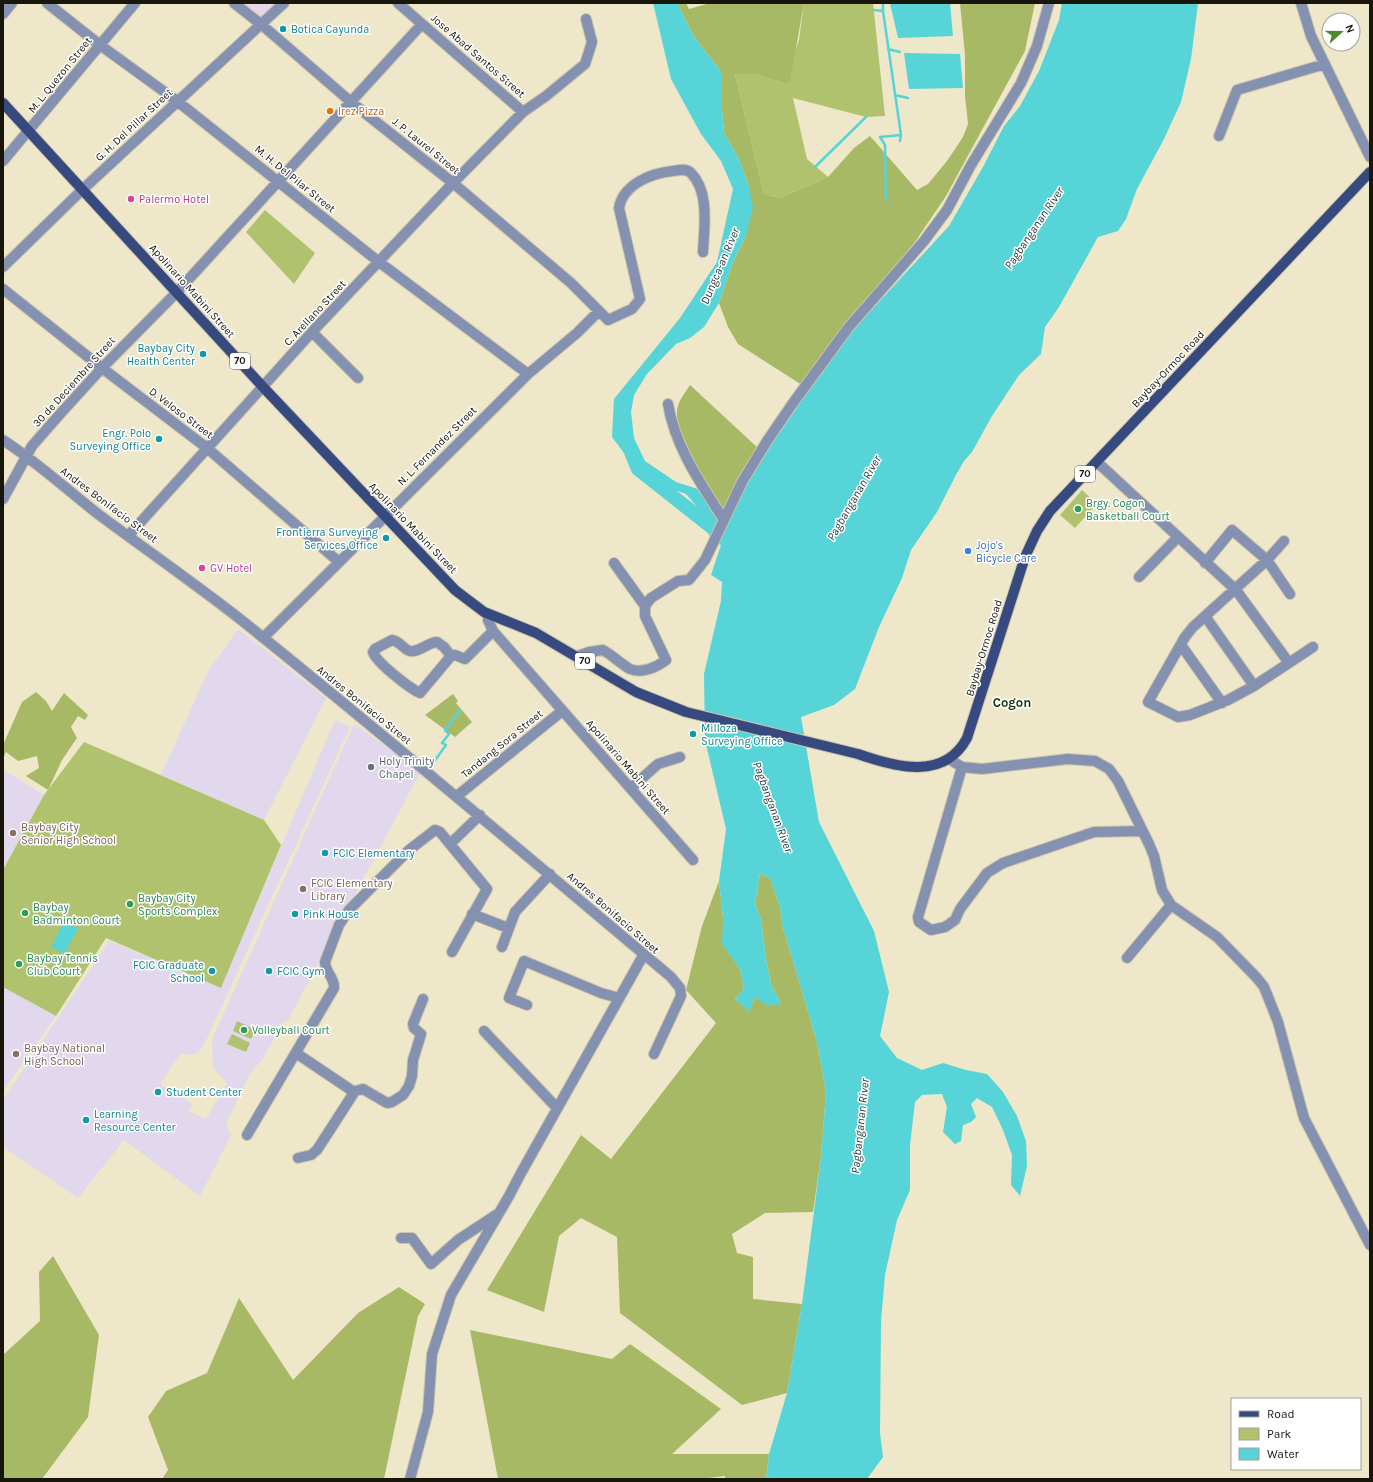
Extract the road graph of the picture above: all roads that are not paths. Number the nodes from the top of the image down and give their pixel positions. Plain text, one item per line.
1 (12, 3) edge
2 (47, 3) edge
3 (134, 3) edge
4 (234, 3) edge
5 (284, 3) edge
6 (398, 3) edge
7 (1048, 3) edge
8 (1301, 3) edge
9 (3, 14) edge
10 (586, 19) dead end
11 (262, 24) junction
12 (422, 24) junction
13 (100, 45) junction
14 (1325, 64) junction
15 (178, 101) junction
16 (351, 102) junction
17 (3, 103) edge
18 (523, 112) junction
19 (29, 132) junction
20 (1219, 136) dead end
21 (1370, 157) edge
22 (3, 161) edge
23 (1370, 172) edge
24 (278, 180) junction
25 (453, 183) junction
26 (82, 190) junction
27 (703, 252) dead end
28 (379, 262) junction
29 (3, 267) edge
30 (3, 289) edge
31 (177, 292) junction
32 (600, 311) junction
33 (312, 332) junction
34 (102, 368) junction
35 (528, 374) junction
36 (358, 378) dead end
37 (263, 387) junction
38 (668, 404) dead end
39 (3, 440) edge
40 (207, 448) junction
41 (27, 456) junction
42 (1096, 462) junction
43 (3, 499) edge
44 (384, 516) junction
45 (724, 522) junction
46 (129, 535) junction
47 (1178, 537) junction
48 (1284, 541) dead end
49 (1267, 560) junction
50 (339, 562) junction
51 (614, 563) dead end
52 (1205, 563) junction
53 (1139, 577) dead end
54 (1236, 590) junction
55 (1290, 594) dead end
56 (645, 606) junction
57 (486, 613) junction
58 (1206, 616) junction
59 (493, 630) junction
60 (263, 638) junction
61 (1181, 645) junction
62 (1313, 647) dead end
63 (451, 656) junction
64 (578, 656) junction
65 (1289, 663) junction
66 (1254, 686) junction
67 (1222, 703) junction
68 (562, 711) junction
69 (680, 757) dead end
70 (949, 759) junction
71 (962, 767) junction
72 (631, 788) junction
73 (457, 796) junction
74 (480, 815) junction
75 (1142, 832) junction
76 (450, 844) junction
77 (693, 860) dead end
78 (550, 874) junction
79 (1171, 905) junction
80 (472, 914) junction
81 (508, 928) junction
82 (502, 947) dead end
83 (452, 952) dead end
84 (644, 954) junction
85 (1128, 958) dead end
86 (619, 998) junction
87 (423, 999) dead end
88 (527, 1005) dead end
89 (484, 1031) dead end
90 (296, 1053) junction
91 (654, 1054) dead end
92 (355, 1091) junction
93 (557, 1108) junction
94 (247, 1135) dead end
95 (298, 1158) dead end
96 (498, 1214) junction
97 (401, 1238) dead end
98 (1370, 1245) edge
99 (410, 1479) edge

1 - 9 street
2 - 13 street, M. H. Del Pilar Street
3 - 13 street, M. L. Quezon Street
4 - 11 street, J. P. Laurel Street
5 - 11 street, G. H. Del Pillar Street
6 - 12 street, Jose Abad Santos Street
7 - 45 street
8 - 14 street
10 - 18 street, C. Arellano Street
11 - 15 street, G. H. Del Pillar Street
11 - 16 street, J. P. Laurel Street
12 - 16 street, 30 de Deciembre Street
12 - 18 street, Jose Abad Santos Street
13 - 15 street, M. H. Del Pilar Street
13 - 19 street, M. L. Quezon Street
14 - 20 street
14 - 21 street
15 - 24 street, M. H. Del Pilar Street
15 - 26 street, G. H. Del Pillar Street
16 - 24 street, 30 de Deciembre Street
16 - 25 street, J. P. Laurel Street
17 - 19 main road, Apolinario Mabini Street / 70
18 - 25 street, C. Arellano Street
19 - 22 street, M. L. Quezon Street
19 - 26 main road, Apolinario Mabini Street / 70
23 - 42 main road, Baybay-Ormoc Road / 70
24 - 28 street, M. H. Del Pilar Street
24 - 31 street, 30 de Deciembre Street
25 - 28 street, C. Arellano Street
25 - 32 street, J. P. Laurel Street
26 - 29 street, G. H. Del Pillar Street
26 - 31 main road, Apolinario Mabini Street / 70
27 - 32 street
28 - 33 street, C. Arellano Street
28 - 35 street, M. H. Del Pilar Street
30 - 34 street, D. Veloso Street
31 - 34 street, 30 de Deciembre Street
31 - 37 main road, Apolinario Mabini Street / 70
32 - 35 street, N. L. Fernandez Street
33 - 36 street
33 - 37 street, C. Arellano Street
34 - 40 street, D. Veloso Street
34 - 41 street, 30 de Deciembre Street
35 - 44 street, N. L. Fernandez Street
37 - 40 street, C. Arellano Street
37 - 44 main road, Apolinario Mabini Street / 70
38 - 45 street
39 - 41 street, Andres Bonifacio Street
40 - 46 street, C. Arellano Street
40 - 50 street, D. Veloso Street
41 - 43 street, 30 de Deciembre Street
41 - 46 street, Andres Bonifacio Street
42 - 47 street
42 - 70 main road, Baybay-Ormoc Road / 70
44 - 50 street, N. L. Fernandez Street
44 - 57 main road, Apolinario Mabini Street / 70
45 - 56 street
46 - 60 street, Andres Bonifacio Street
47 - 52 street
47 - 53 street
48 - 49 street
49 - 52 street
49 - 54 street
49 - 55 street
50 - 60 street, N. L. Fernandez Street
51 - 56 street
52 - 54 street
54 - 58 street
54 - 65 street
56 - 64 street
57 - 59 street, Apolinario Mabini Street
57 - 64 main road, Baybay-Ormoc Road / 70
58 - 61 street
58 - 66 street
59 - 63 street
59 - 68 street, Apolinario Mabini Street
60 - 73 street, Andres Bonifacio Street
61 - 67 street
61 - 67 street
62 - 65 street
63 - 63 street
64 - 70 main road, Baybay-Ormoc Road / 70
65 - 66 street
66 - 67 street
68 - 72 street, Apolinario Mabini Street
68 - 73 street, Tandang Sora Street
69 - 72 street
70 - 71 street
71 - 75 street
71 - 75 street
72 - 77 street, Apolinario Mabini Street
73 - 74 street, Andres Bonifacio Street
74 - 76 street
74 - 78 street, Andres Bonifacio Street
75 - 79 street
76 - 80 street
76 - 90 street
78 - 81 street
78 - 84 street, Andres Bonifacio Street
79 - 85 street
79 - 98 street
80 - 81 street
80 - 83 street
81 - 82 street
84 - 86 street
84 - 91 street, Andres Bonifacio Street
86 - 88 street
86 - 93 street
87 - 92 street
89 - 93 street
90 - 92 street
90 - 94 street
92 - 95 street
93 - 96 street
96 - 97 street
96 - 99 street

